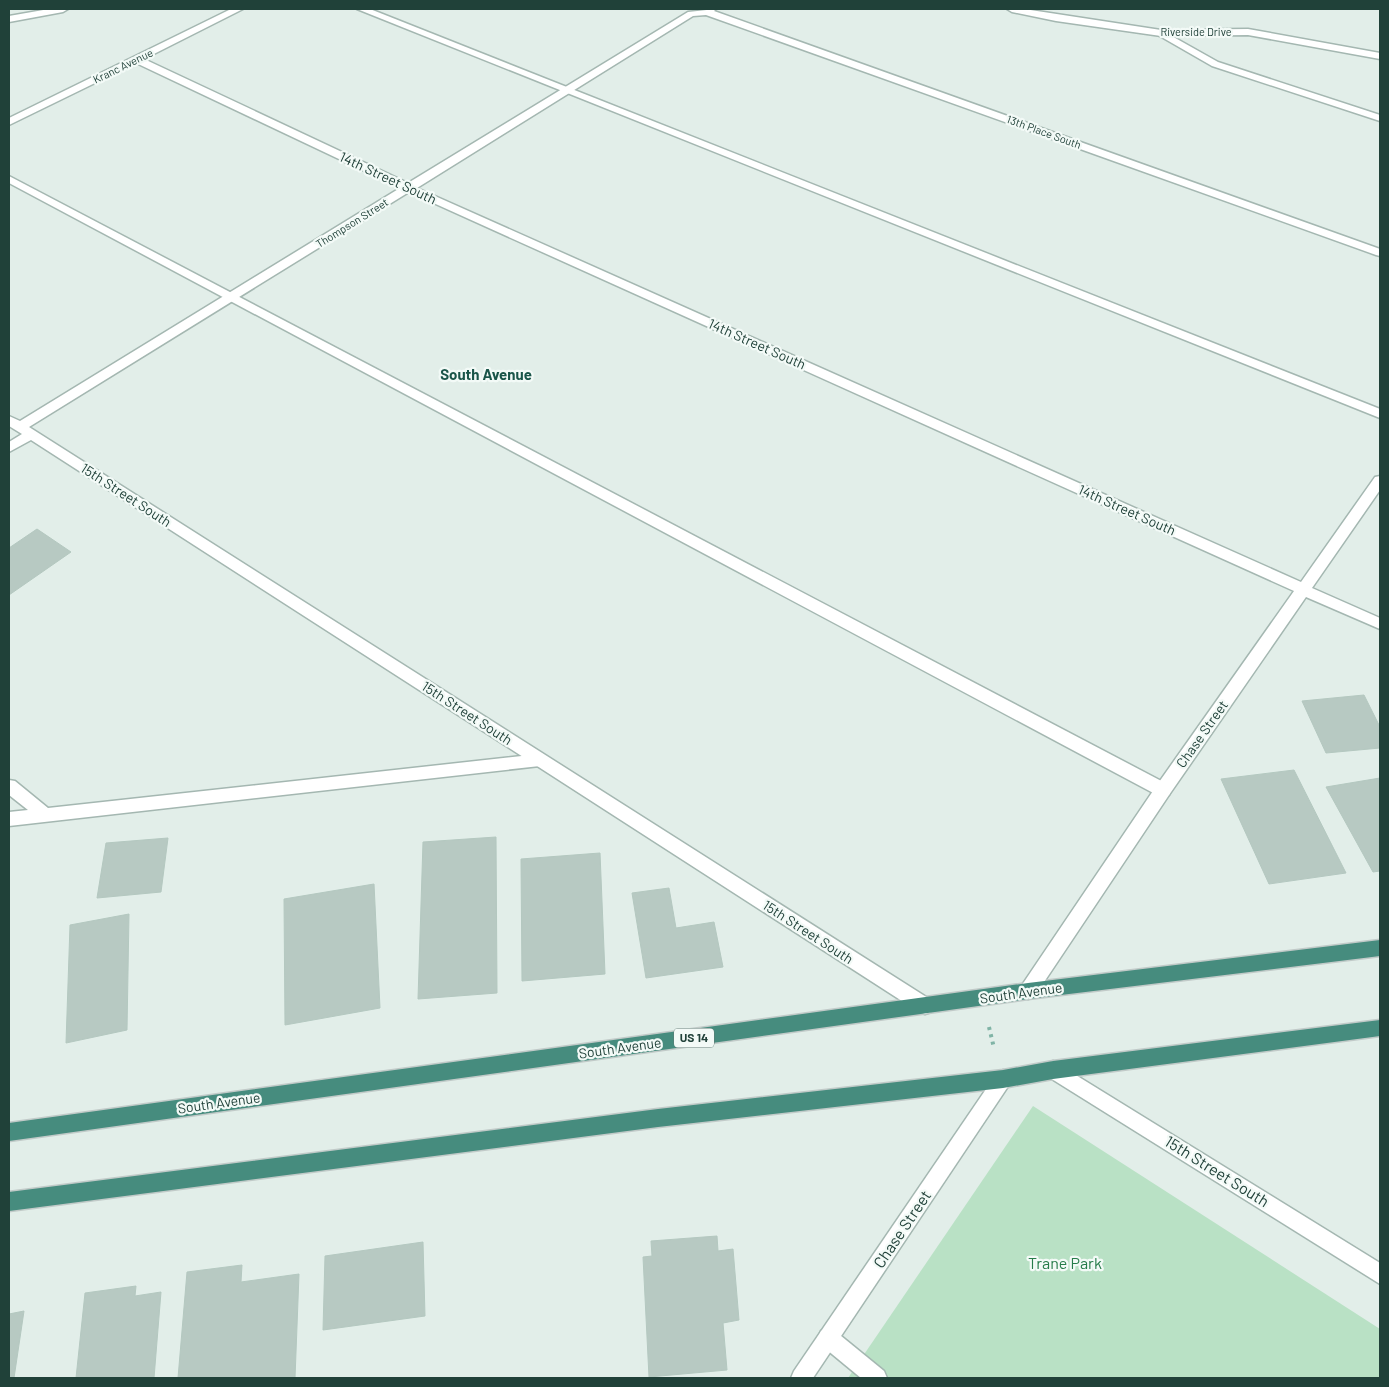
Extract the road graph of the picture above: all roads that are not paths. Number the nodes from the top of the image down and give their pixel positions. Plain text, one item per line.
1 (63, 9) edge
2 (237, 9) edge
3 (362, 9) edge
4 (676, 9) edge
5 (1012, 9) edge
6 (709, 10) edge
7 (691, 14) junction
8 (9, 19) edge
9 (1161, 33) junction
10 (1380, 56) edge
11 (136, 60) junction
12 (566, 91) junction
13 (1380, 118) edge
14 (9, 122) edge
15 (9, 179) edge
16 (409, 188) junction
17 (1380, 253) edge
18 (233, 296) junction
19 (1380, 414) edge
20 (20, 427) edge
21 (9, 448) edge
22 (1380, 480) edge
23 (1302, 589) junction
24 (1380, 624) edge
25 (540, 760) junction
26 (9, 786) edge
27 (1163, 790) junction
28 (45, 815) junction
29 (9, 819) edge
30 (1380, 948) edge
31 (1028, 991) junction
32 (925, 1006) junction
33 (1380, 1028) edge
34 (1053, 1070) junction
35 (1003, 1079) junction
36 (9, 1132) edge
37 (9, 1202) edge
38 (1380, 1274) edge
39 (828, 1338) junction
40 (800, 1378) edge
41 (877, 1378) edge

1 - 8 street
2 - 11 street, Kranc Avenue
3 - 12 street
4 - 7 street
5 - 9 street, Riverside Drive
6 - 7 street, Thompson Street
6 - 17 street, 13th Place South
7 - 12 street, Thompson Street
9 - 10 street, Riverside Drive
9 - 13 street
11 - 14 street, Kranc Avenue
11 - 16 street, 14th Street South
12 - 16 street, Thompson Street
12 - 19 street
15 - 18 street
16 - 18 street, Thompson Street
16 - 23 street, 14th Street South
18 - 20 street, Thompson Street
18 - 27 street
20 - 21 street, Thompson Street
20 - 25 street, 15th Street South
22 - 23 street, Chase Street
23 - 24 street, 14th Street South
23 - 27 street, Chase Street
25 - 28 street
25 - 32 street, 15th Street South
26 - 28 street
27 - 31 street, Chase Street
28 - 29 street
30 - 31 highway, South Avenue / US 14
31 - 32 highway, South Avenue / US 14
32 - 36 highway, South Avenue / US 14
33 - 34 highway
34 - 35 highway
34 - 38 street, 15th Street South
35 - 37 highway
35 - 39 street, Chase Street
39 - 40 street, Chase Street
39 - 41 street

